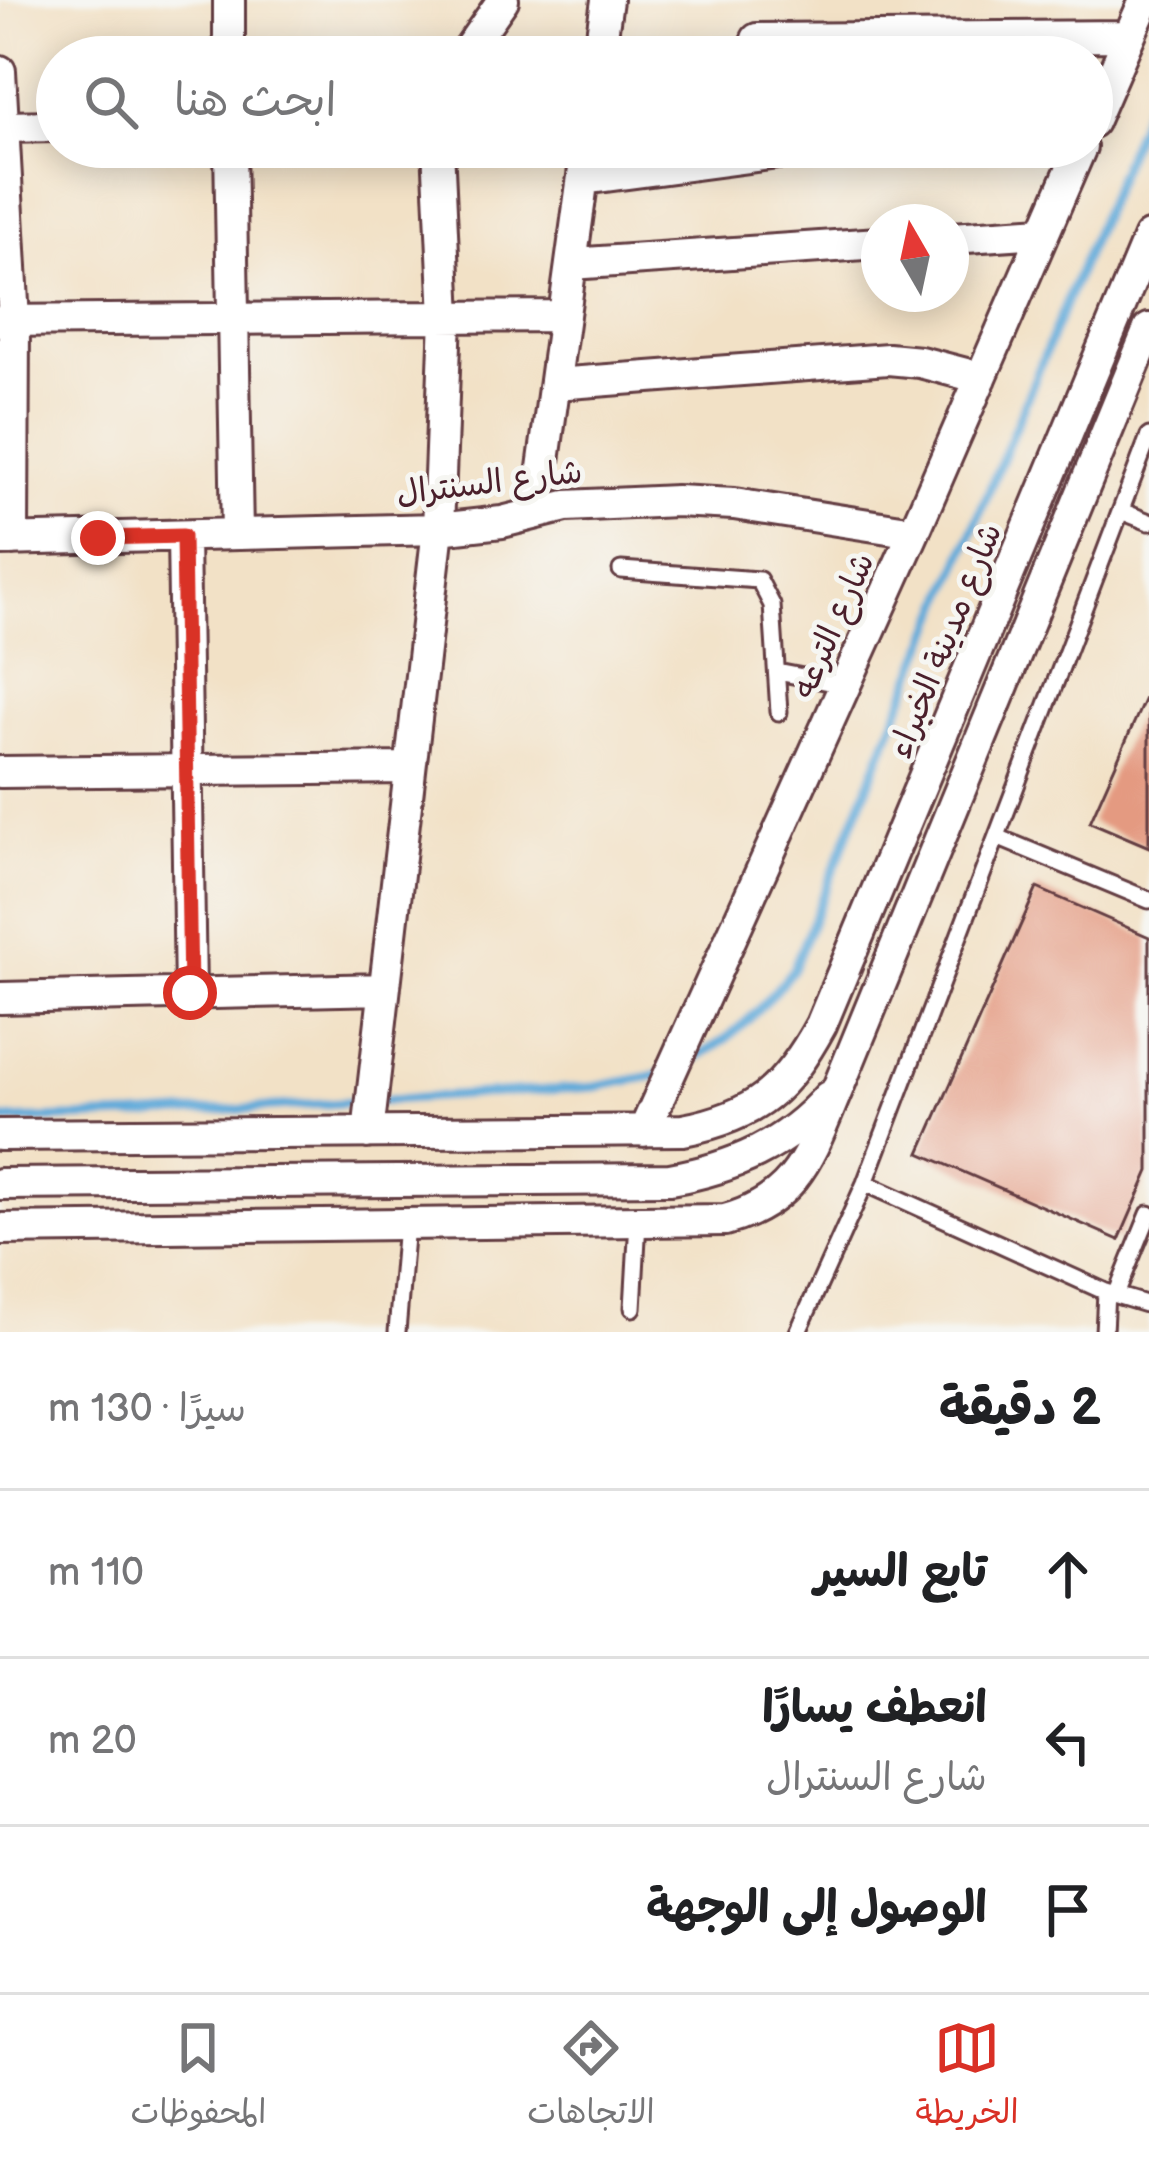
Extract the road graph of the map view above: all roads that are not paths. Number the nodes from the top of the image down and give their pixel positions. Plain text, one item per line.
1 (229, 0) edge
2 (503, 0) edge
3 (607, 0) edge
4 (1145, 0) edge
5 (229, 36) edge
6 (478, 36) edge
7 (602, 36) edge
8 (1113, 36) edge
9 (1129, 36) junction
10 (0, 71) edge
11 (1113, 73) edge
12 (36, 126) edge
13 (4, 127) junction
14 (230, 168) edge
15 (440, 168) edge
16 (584, 168) edge
17 (665, 168) edge
18 (1072, 168) edge
19 (583, 179) junction
20 (1044, 232) junction
21 (969, 237) edge
22 (1149, 237) edge
23 (861, 244) edge
24 (571, 264) junction
25 (564, 316) junction
26 (446, 317) junction
27 (232, 319) junction
28 (7, 321) edge
29 (1149, 329) edge
30 (980, 378) junction
31 (555, 384) junction
32 (1149, 436) edge
33 (1120, 511) junction
34 (537, 512) junction
35 (1149, 523) edge
36 (438, 529) junction
37 (914, 532) junction
38 (237, 534) junction
39 (183, 536) junction
40 (6, 540) edge
41 (621, 570) dead end
42 (777, 672) junction
43 (845, 685) junction
44 (779, 712) dead end
45 (409, 768) junction
46 (186, 770) junction
47 (0, 772) edge
48 (997, 837) junction
49 (1149, 900) edge
50 (384, 989) junction
51 (190, 993) junction
52 (0, 998) edge
53 (841, 1083) junction
54 (644, 1131) junction
55 (368, 1133) junction
56 (0, 1135) edge
57 (865, 1183) junction
58 (0, 1184) edge
59 (1149, 1214) edge
60 (638, 1221) junction
61 (406, 1223) junction
62 (0, 1229) edge
63 (1111, 1293) junction
64 (1149, 1305) edge
65 (633, 1308) dead end
66 (397, 1332) edge
67 (797, 1332) edge
68 (1104, 1332) edge

1 - 5 street
2 - 6 street
3 - 7 street
4 - 9 street
8 - 9 street
9 - 11 street
10 - 13 street
12 - 13 street
13 - 28 street
14 - 27 street
15 - 26 street
16 - 19 street
17 - 19 street
18 - 20 street, شارع الترعه
19 - 24 street
20 - 21 street
20 - 30 street, شارع الترعه
22 - 54 street, شارع مدينة الخبراء
23 - 24 street
24 - 25 street
25 - 26 street
25 - 31 street
26 - 27 street
26 - 36 street
27 - 28 street
27 - 38 street
28 - 40 street
29 - 53 street
30 - 31 street
30 - 37 street, شارع الترعه
31 - 34 street
32 - 33 lane
33 - 35 lane
33 - 48 lane
34 - 36 street, شارع السنترال
34 - 37 street, شارع السنترال
36 - 38 street, شارع السنترال
36 - 45 street
37 - 43 street, شارع الترعه
38 - 39 street, شارع السنترال
39 - 40 street, شارع السنترال
39 - 46 street
41 - 42 lane
42 - 43 lane
42 - 44 lane
43 - 54 street, شارع الترعه
45 - 46 street
45 - 50 street
46 - 47 street
46 - 51 street
48 - 49 lane
48 - 57 lane
50 - 51 street
50 - 55 street
51 - 52 street
53 - 58 street
53 - 60 street
54 - 55 street
55 - 56 street
57 - 63 lane
57 - 67 lane
59 - 63 lane
60 - 61 street
60 - 65 lane
61 - 62 street
61 - 66 lane
63 - 64 lane
63 - 68 lane

